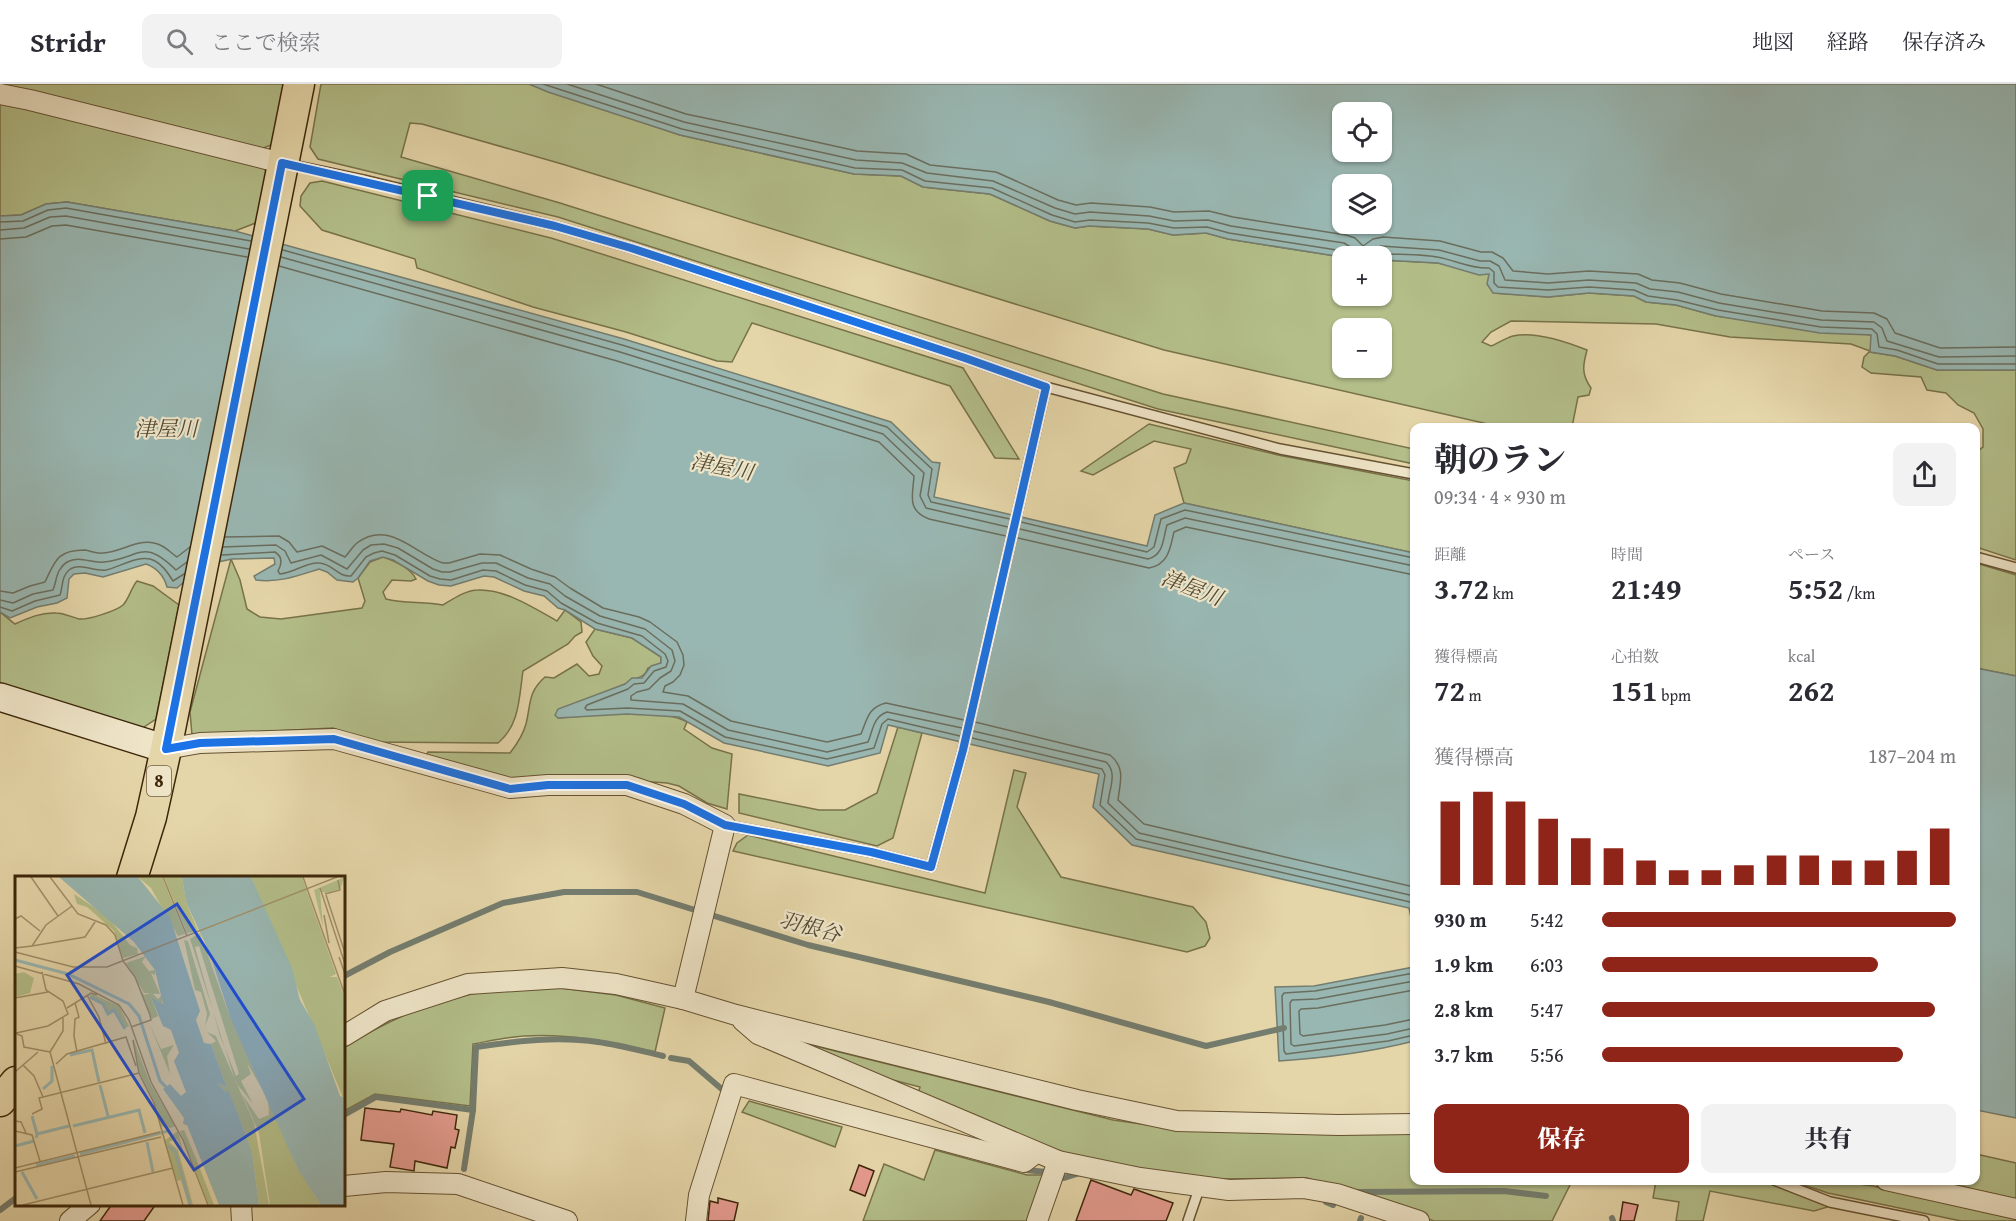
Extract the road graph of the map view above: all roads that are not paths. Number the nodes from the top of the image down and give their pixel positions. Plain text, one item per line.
1 (299, 84) edge
2 (0, 94) edge
3 (283, 163) junction
4 (1046, 387) junction
5 (1410, 473) edge
6 (1980, 558) edge
7 (2016, 568) edge
8 (0, 697) edge
9 (166, 749) junction
10 (725, 825) junction
11 (133, 876) edge
12 (683, 999) junction
13 (736, 1015) junction
14 (345, 1035) edge
15 (15, 1083) edge
16 (0, 1101) edge
17 (1410, 1124) edge
18 (1036, 1153) junction
19 (1058, 1161) junction
20 (1787, 1185) edge
21 (1908, 1185) edge
22 (345, 1186) edge
23 (1200, 1186) junction
24 (88, 1206) edge
25 (241, 1206) edge
26 (2016, 1209) edge
27 (1398, 1217) edge
28 (70, 1221) edge
29 (242, 1221) edge
30 (567, 1221) edge
31 (696, 1221) edge
32 (1037, 1221) edge
33 (1188, 1221) edge
34 (1419, 1221) edge
35 (1924, 1221) edge

1 - 3 main road, 8
2 - 3 street
3 - 4 lane
3 - 9 main road, 8
4 - 5 lane
4 - 10 lane
6 - 7 lane
8 - 9 street
9 - 10 street
9 - 11 main road, 8
10 - 12 street
12 - 13 street
12 - 14 street
13 - 17 street
13 - 18 street
15 - 16 main road
18 - 19 street
18 - 31 street
19 - 23 street
19 - 32 street
20 - 35 lane
21 - 26 street
22 - 30 street
23 - 27 street
23 - 33 lane
24 - 28 street
25 - 29 street
27 - 34 street

